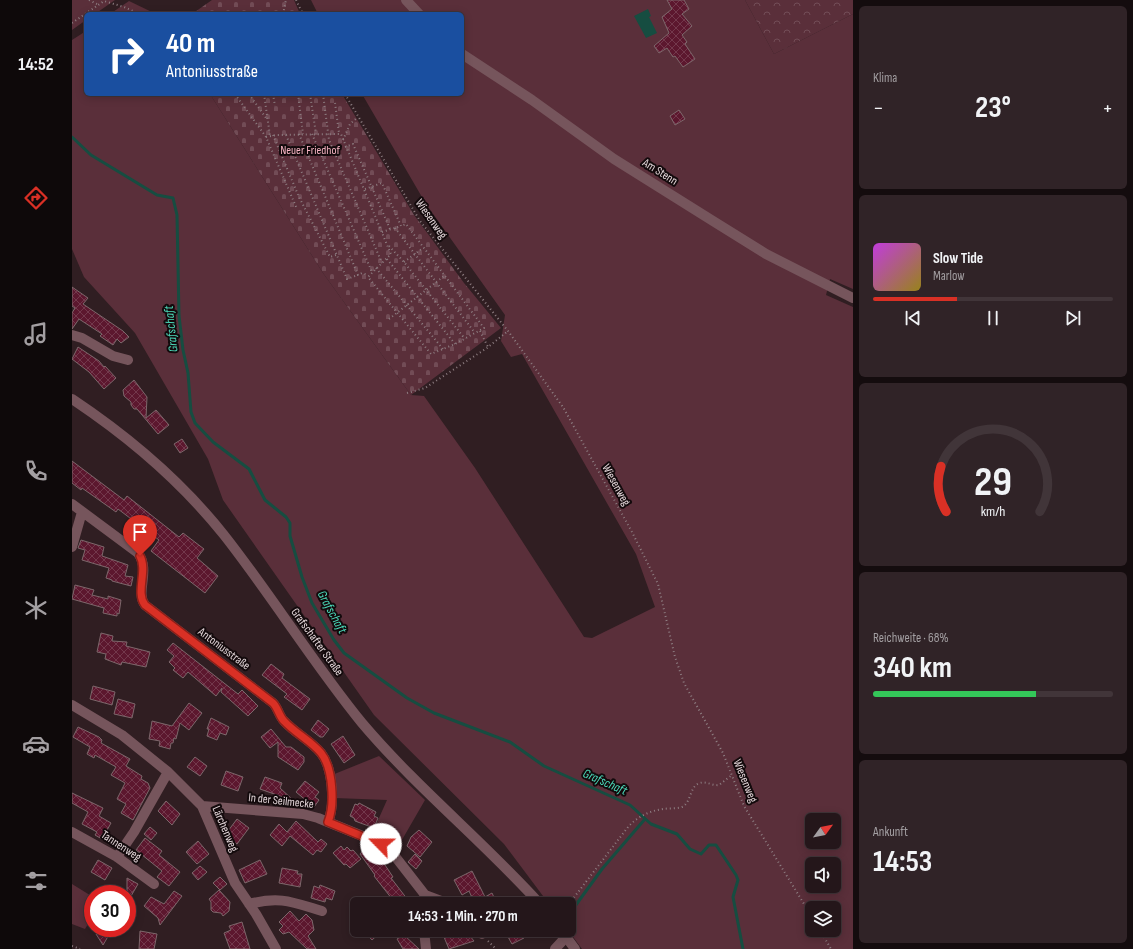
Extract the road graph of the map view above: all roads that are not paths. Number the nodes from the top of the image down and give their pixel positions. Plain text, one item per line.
1 (406, 0) edge
2 (417, 12) edge
3 (464, 55) edge
4 (853, 298) edge
5 (72, 336) edge
6 (128, 360) dead end
7 (72, 399) edge
8 (72, 504) edge
9 (82, 512) junction
10 (72, 547) edge
11 (72, 705) edge
12 (168, 772) junction
13 (202, 806) junction
14 (328, 822) junction
15 (72, 832) edge
16 (117, 857) junction
17 (154, 884) dead end
18 (423, 897) edge
19 (533, 897) edge
20 (249, 904) junction
21 (322, 911) dead end
22 (425, 937) edge
23 (562, 937) edge
24 (566, 937) edge
25 (276, 949) edge
26 (426, 949) edge
27 (555, 949) edge
28 (575, 949) edge

1 - 2 street
3 - 4 street, Am Stenn
5 - 6 street
7 - 19 street, Grafschafter Straße
8 - 9 street, Antoniusstraße
9 - 10 street
9 - 14 street, Antoniusstraße
11 - 12 street, Lärchenweg
12 - 13 street, Lärchenweg
12 - 16 street
13 - 14 street, In der Seilmecke
13 - 20 street, Lärchenweg
14 - 18 street, In der Seilmecke
15 - 16 street, Tannenweg
16 - 17 street, Tannenweg
20 - 21 street
20 - 25 street, Lärchenweg
22 - 26 street
23 - 27 street
24 - 28 street

